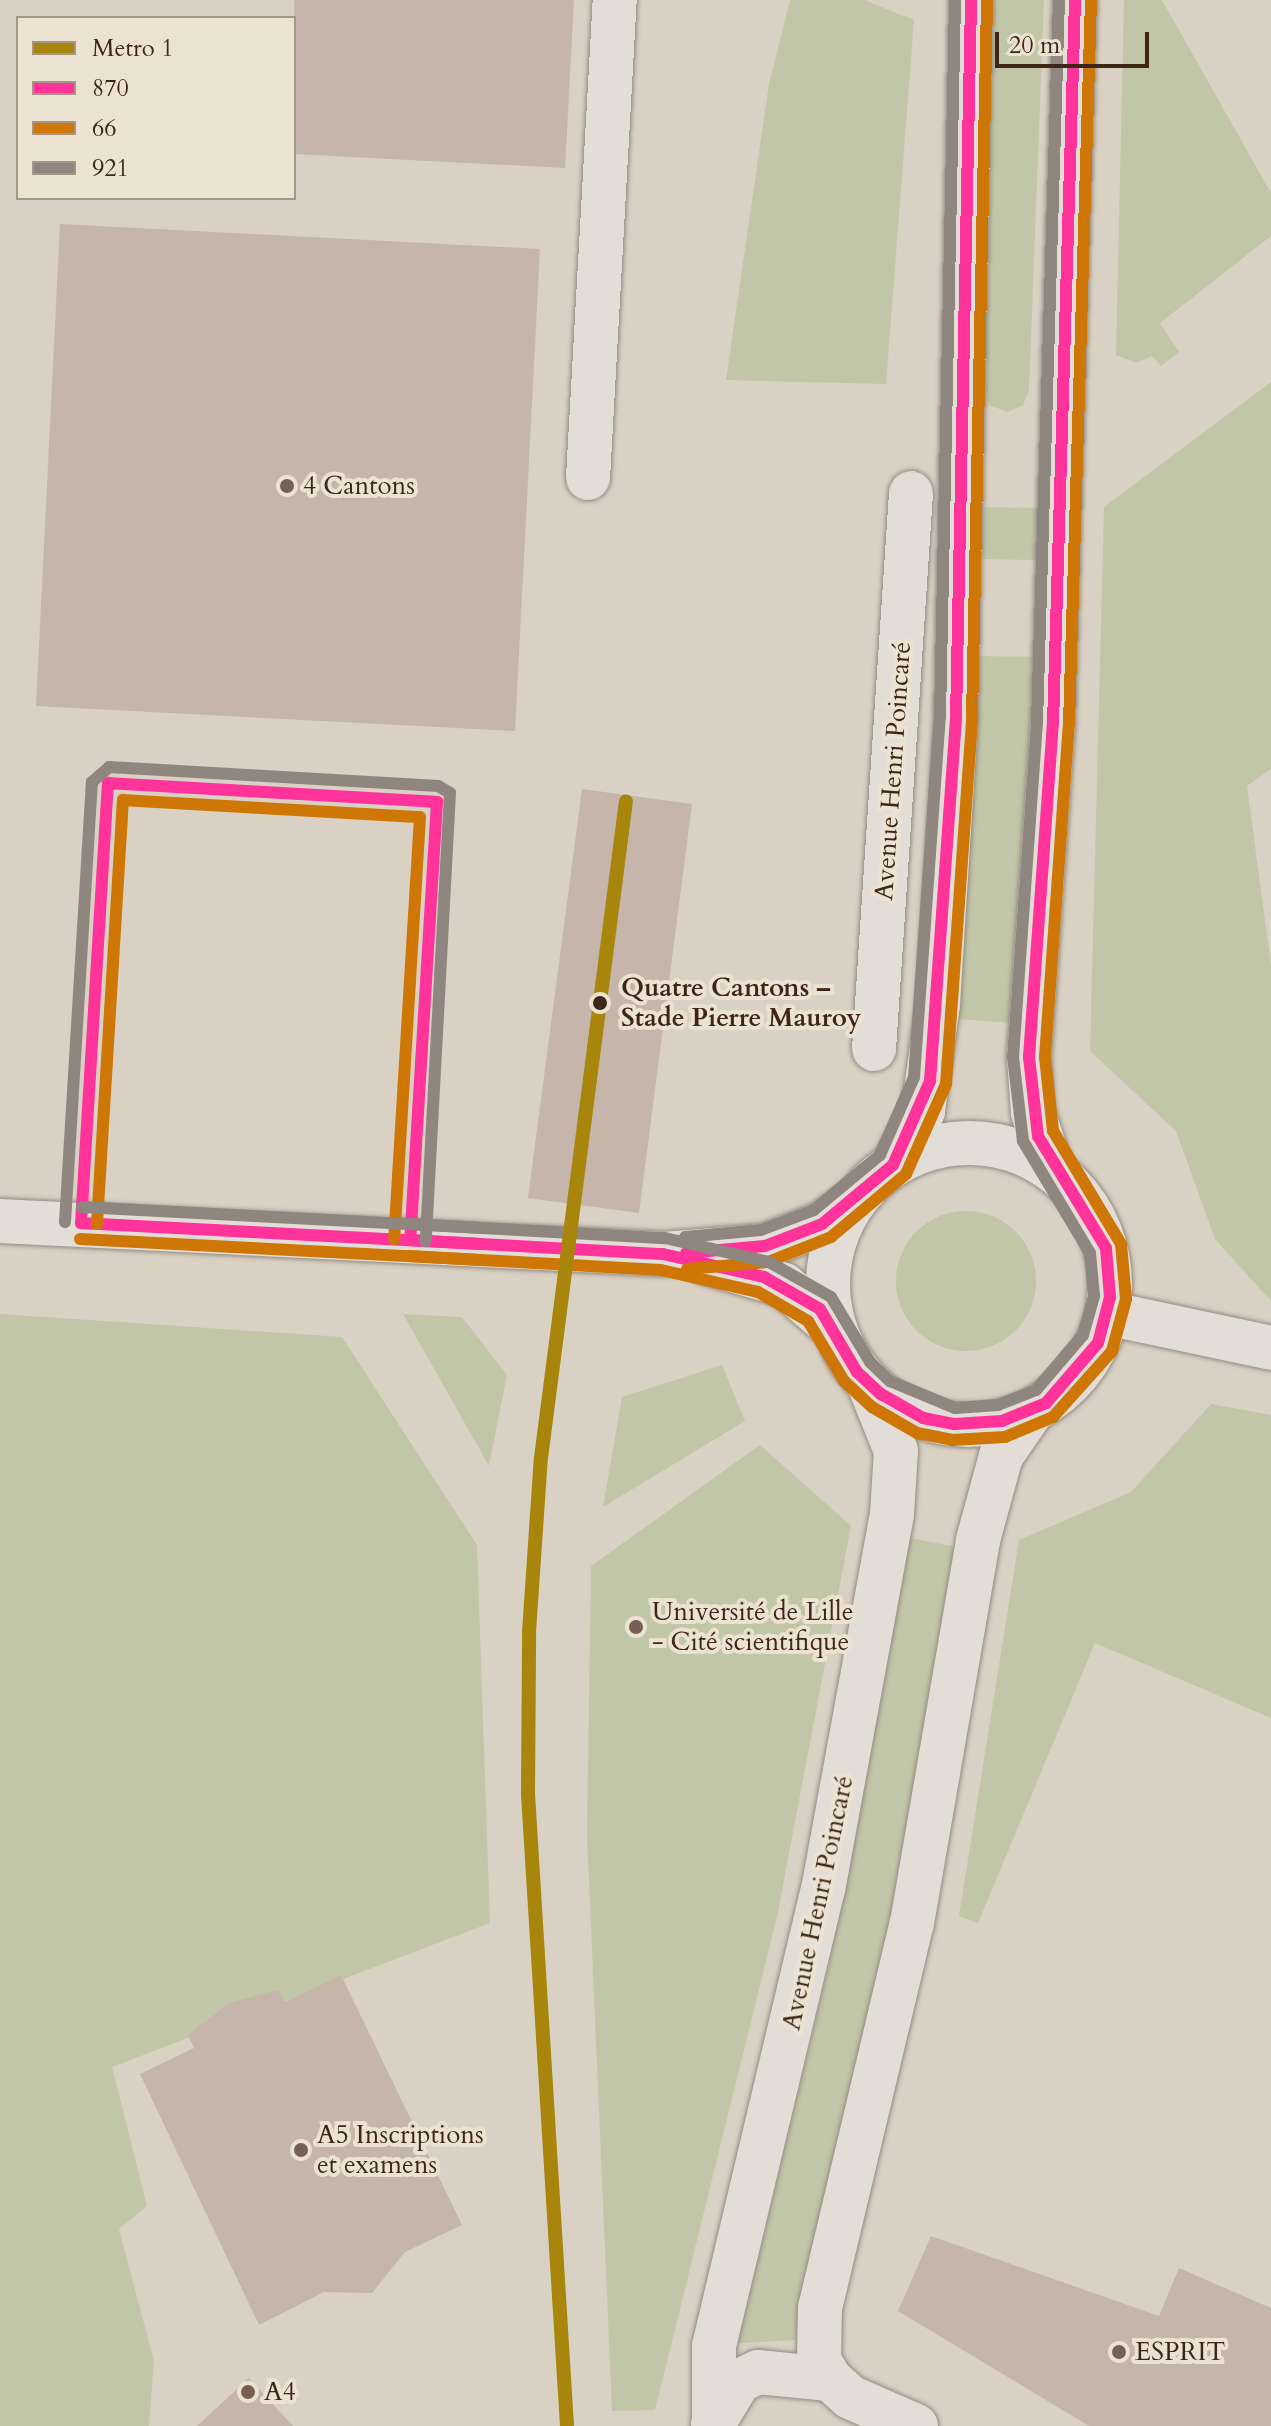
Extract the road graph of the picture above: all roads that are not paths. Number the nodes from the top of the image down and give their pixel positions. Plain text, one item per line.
1 (615, 0) edge
2 (971, 0) edge
3 (1075, 0) edge
4 (588, 478) dead end
5 (911, 493) dead end
6 (874, 1049) dead end
7 (893, 1165) junction
8 (1052, 1170) junction
9 (856, 1199) junction
10 (0, 1221) edge
11 (663, 1254) junction
12 (1107, 1313) junction
13 (834, 1328) junction
14 (1271, 1348) edge
15 (869, 1384) junction
16 (1032, 1411) junction
17 (830, 2379) junction
18 (713, 2425) edge
19 (916, 2426) edge

1 - 4 street
2 - 7 street
3 - 8 street
5 - 6 street, Avenue Henri Poincaré
7 - 8 street
7 - 9 street
8 - 12 street
9 - 11 street
9 - 13 street
10 - 11 street
11 - 13 street
12 - 14 street
12 - 16 street
13 - 15 street
15 - 16 street
15 - 18 street, Avenue Henri Poincaré
16 - 17 street
17 - 18 street, Avenue Henri Poincaré
17 - 19 street

